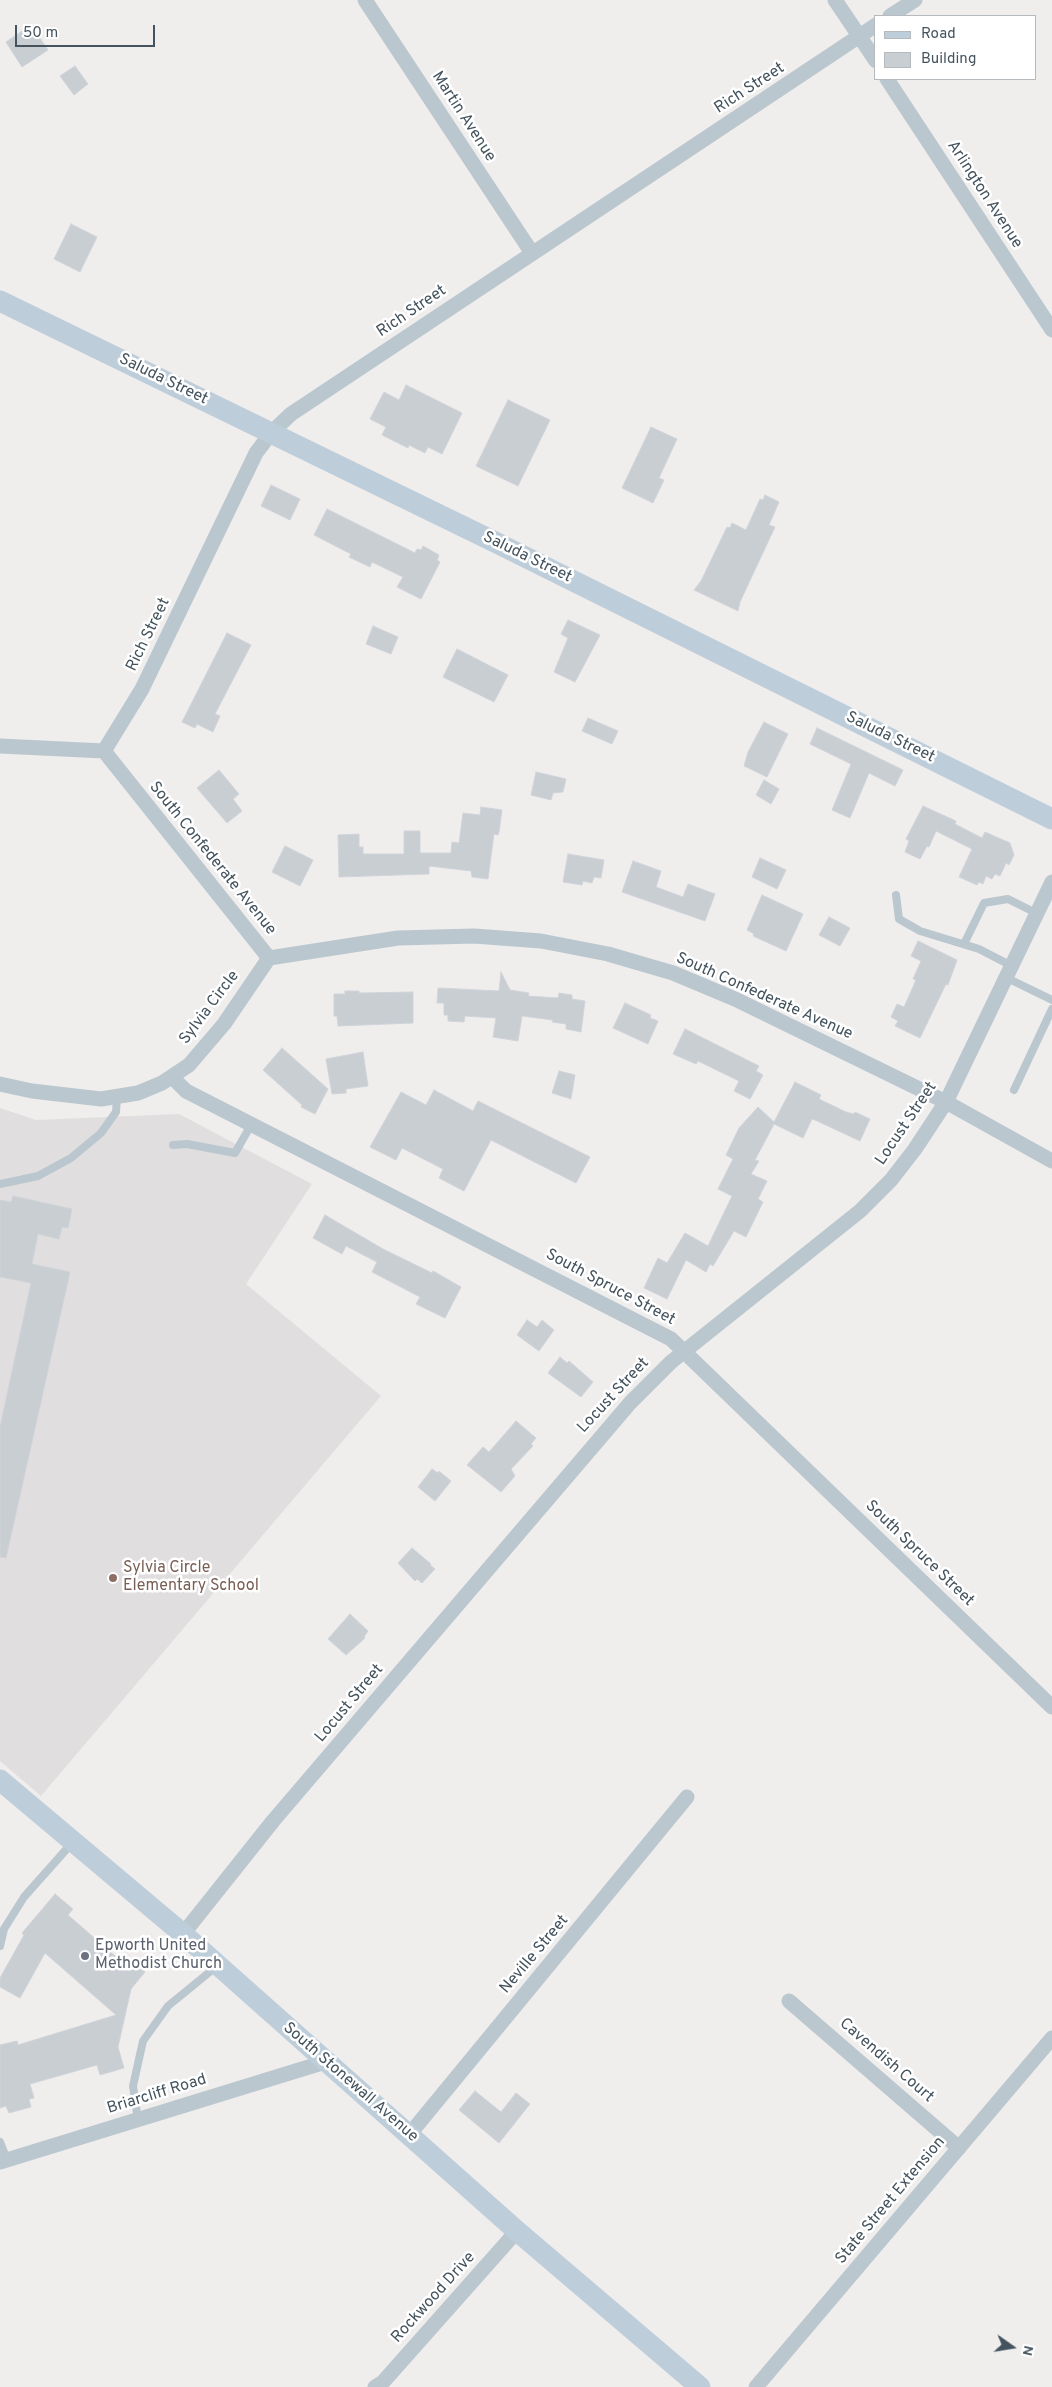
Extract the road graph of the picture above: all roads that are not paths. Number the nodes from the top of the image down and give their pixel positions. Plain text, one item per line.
1 (365, 0) edge
2 (834, 0) edge
3 (915, 0) edge
4 (892, 15) edge
5 (874, 27) edge
6 (859, 37) junction
7 (874, 58) edge
8 (888, 80) edge
9 (532, 253) junction
10 (0, 301) edge
11 (1052, 330) edge
12 (271, 433) junction
13 (0, 746) edge
14 (104, 751) junction
15 (1052, 819) edge
16 (1052, 882) edge
17 (896, 895) dead end
18 (1036, 913) junction
19 (964, 944) junction
20 (269, 958) junction
21 (1008, 971) junction
22 (1052, 1000) edge
23 (1052, 1009) edge
24 (172, 1077) junction
25 (0, 1084) edge
26 (1014, 1090) dead end
27 (117, 1098) junction
28 (946, 1102) junction
29 (251, 1125) junction
30 (173, 1145) dead end
31 (1051, 1158) edge
32 (0, 1184) edge
33 (684, 1352) junction
34 (1052, 1706) edge
35 (0, 1780) edge
36 (688, 1797) dead end
37 (72, 1843) junction
38 (183, 1934) junction
39 (0, 1946) edge
40 (217, 1966) junction
41 (790, 2002) dead end
42 (1052, 2038) edge
43 (325, 2062) junction
44 (138, 2120) junction
45 (409, 2135) junction
46 (0, 2142) edge
47 (959, 2148) junction
48 (4, 2161) edge
49 (517, 2231) junction
50 (376, 2387) edge
51 (700, 2387) edge
52 (756, 2387) edge

1 - 9 street, Martin Avenue
2 - 6 street
3 - 4 street
5 - 6 street, Rich Street
6 - 7 street
6 - 9 street, Rich Street
8 - 11 street, Arlington Avenue
9 - 12 street, Rich Street
10 - 12 main road, Saluda Street
12 - 14 street, Rich Street
12 - 15 main road, Saluda Street
13 - 14 street
14 - 20 street, South Confederate Avenue
16 - 18 street, Locust Street
17 - 19 lane
18 - 19 lane
18 - 21 street, Locust Street
19 - 21 lane
20 - 24 street, Sylvia Circle
20 - 28 street, South Confederate Avenue
21 - 22 lane
21 - 28 street, Locust Street
23 - 26 lane
24 - 27 street, Sylvia Circle
24 - 29 street, South Spruce Street
25 - 27 street, Sylvia Circle
27 - 32 lane
28 - 31 street, South Confederate Avenue
28 - 33 street, Locust Street
29 - 30 lane
29 - 33 street, South Spruce Street
33 - 34 street, South Spruce Street
33 - 38 street, Locust Street
35 - 37 main road, South Stonewall Avenue
36 - 45 street, Neville Street
37 - 38 main road, South Stonewall Avenue
37 - 39 lane
38 - 40 main road, South Stonewall Avenue
40 - 43 main road, South Stonewall Avenue
40 - 44 lane
41 - 47 street, Cavendish Court
42 - 47 street, State Street Extension
43 - 44 street, Briarcliff Road
43 - 45 main road, South Stonewall Avenue
44 - 48 street, Briarcliff Road
45 - 49 main road, South Stonewall Avenue
46 - 48 lane
47 - 52 street, State Street Extension
49 - 50 street, Rockwood Drive
49 - 51 main road, South Stonewall Avenue

